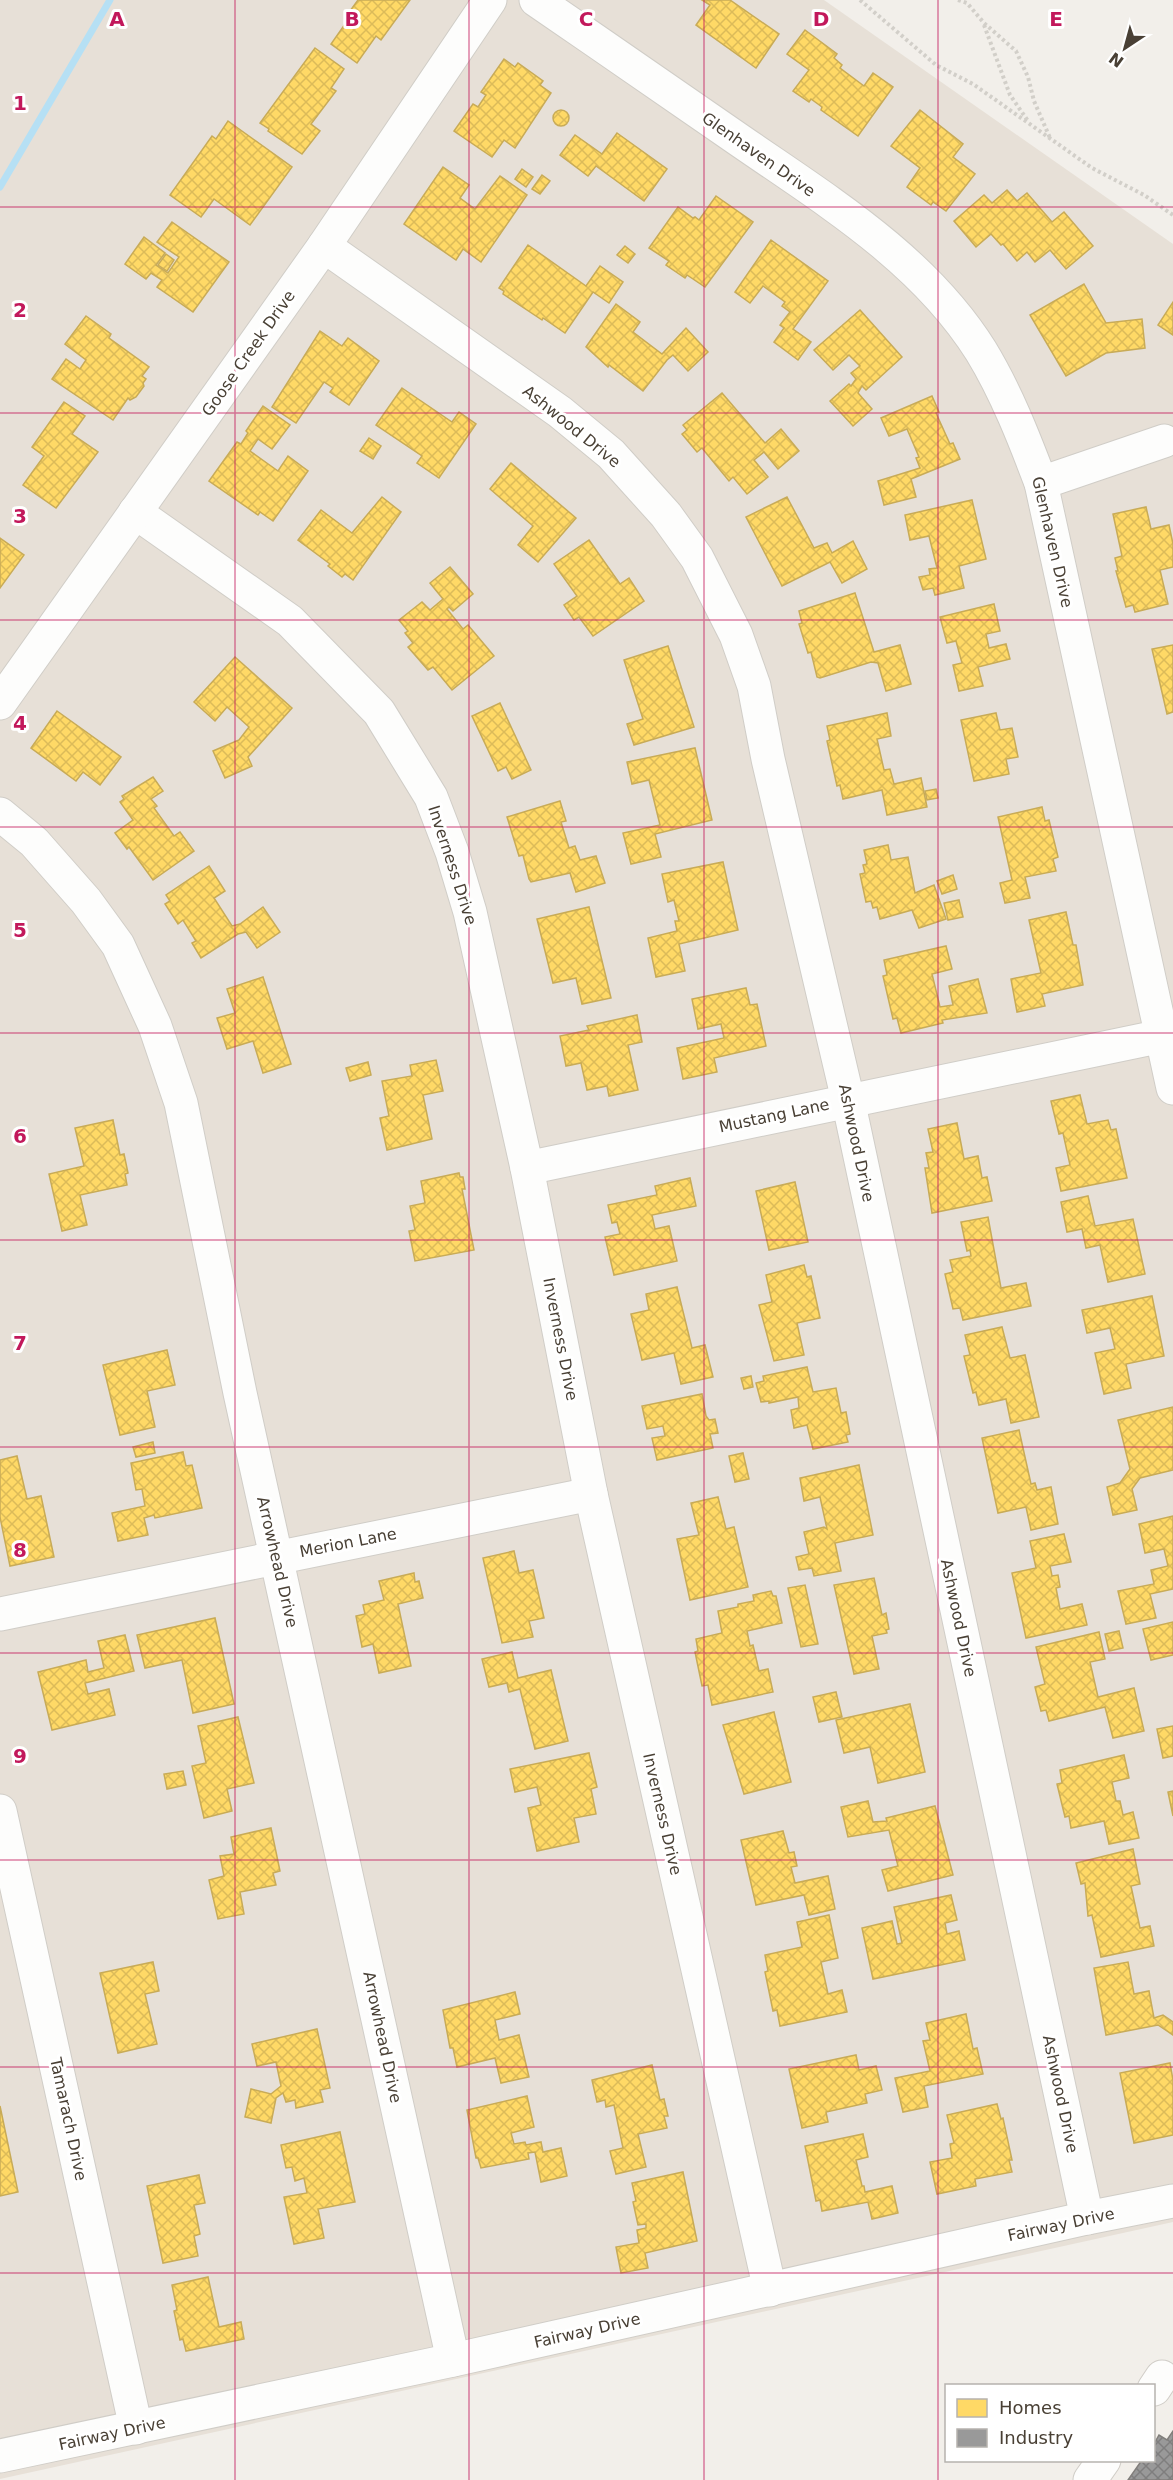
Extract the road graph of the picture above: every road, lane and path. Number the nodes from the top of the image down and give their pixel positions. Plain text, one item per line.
1 (490, 0) edge
2 (536, 0) edge
3 (860, 0) edge
4 (958, 0) edge
5 (984, 23) junction
6 (1030, 124) junction
7 (1050, 139) junction
8 (1173, 215) edge
9 (324, 246) junction
10 (1164, 441) dead end
11 (1041, 483) junction
12 (135, 512) junction
13 (0, 703) edge
14 (0, 814) edge
15 (1162, 1036) junction
16 (1173, 1088) edge
17 (848, 1100) junction
18 (527, 1168) junction
19 (591, 1494) junction
20 (277, 1556) junction
21 (0, 1614) edge
22 (0, 1811) edge
23 (1173, 2201) edge
24 (1087, 2218) junction
25 (770, 2290) junction
26 (453, 2360) junction
27 (136, 2428) junction
28 (0, 2456) edge
29 (1103, 2462) edge
30 (1090, 2480) edge

1 - 9 street, Goose Creek Drive
2 - 11 street, Glenhaven Drive
3 - 6 path
4 - 5 path
5 - 6 path
5 - 7 path
6 - 7 path
7 - 8 path
9 - 12 street, Goose Creek Drive
9 - 17 street, Ashwood Drive
10 - 11 street
11 - 15 street, Glenhaven Drive
12 - 13 street, Goose Creek Drive
12 - 18 street, Inverness Drive
14 - 20 street, Arrowhead Drive
15 - 16 street, Glenhaven Drive
15 - 17 street, Mustang Lane
17 - 18 street, Mustang Lane
17 - 24 street, Ashwood Drive
18 - 19 street, Inverness Drive
19 - 20 street, Merion Lane
19 - 25 street, Inverness Drive
20 - 21 street, Merion Lane
20 - 26 street, Arrowhead Drive
22 - 27 street, Tamarach Drive
23 - 24 street, Fairway Drive
24 - 25 street, Fairway Drive
25 - 26 street, Fairway Drive
26 - 27 street, Fairway Drive
27 - 28 street, Fairway Drive
29 - 30 street

